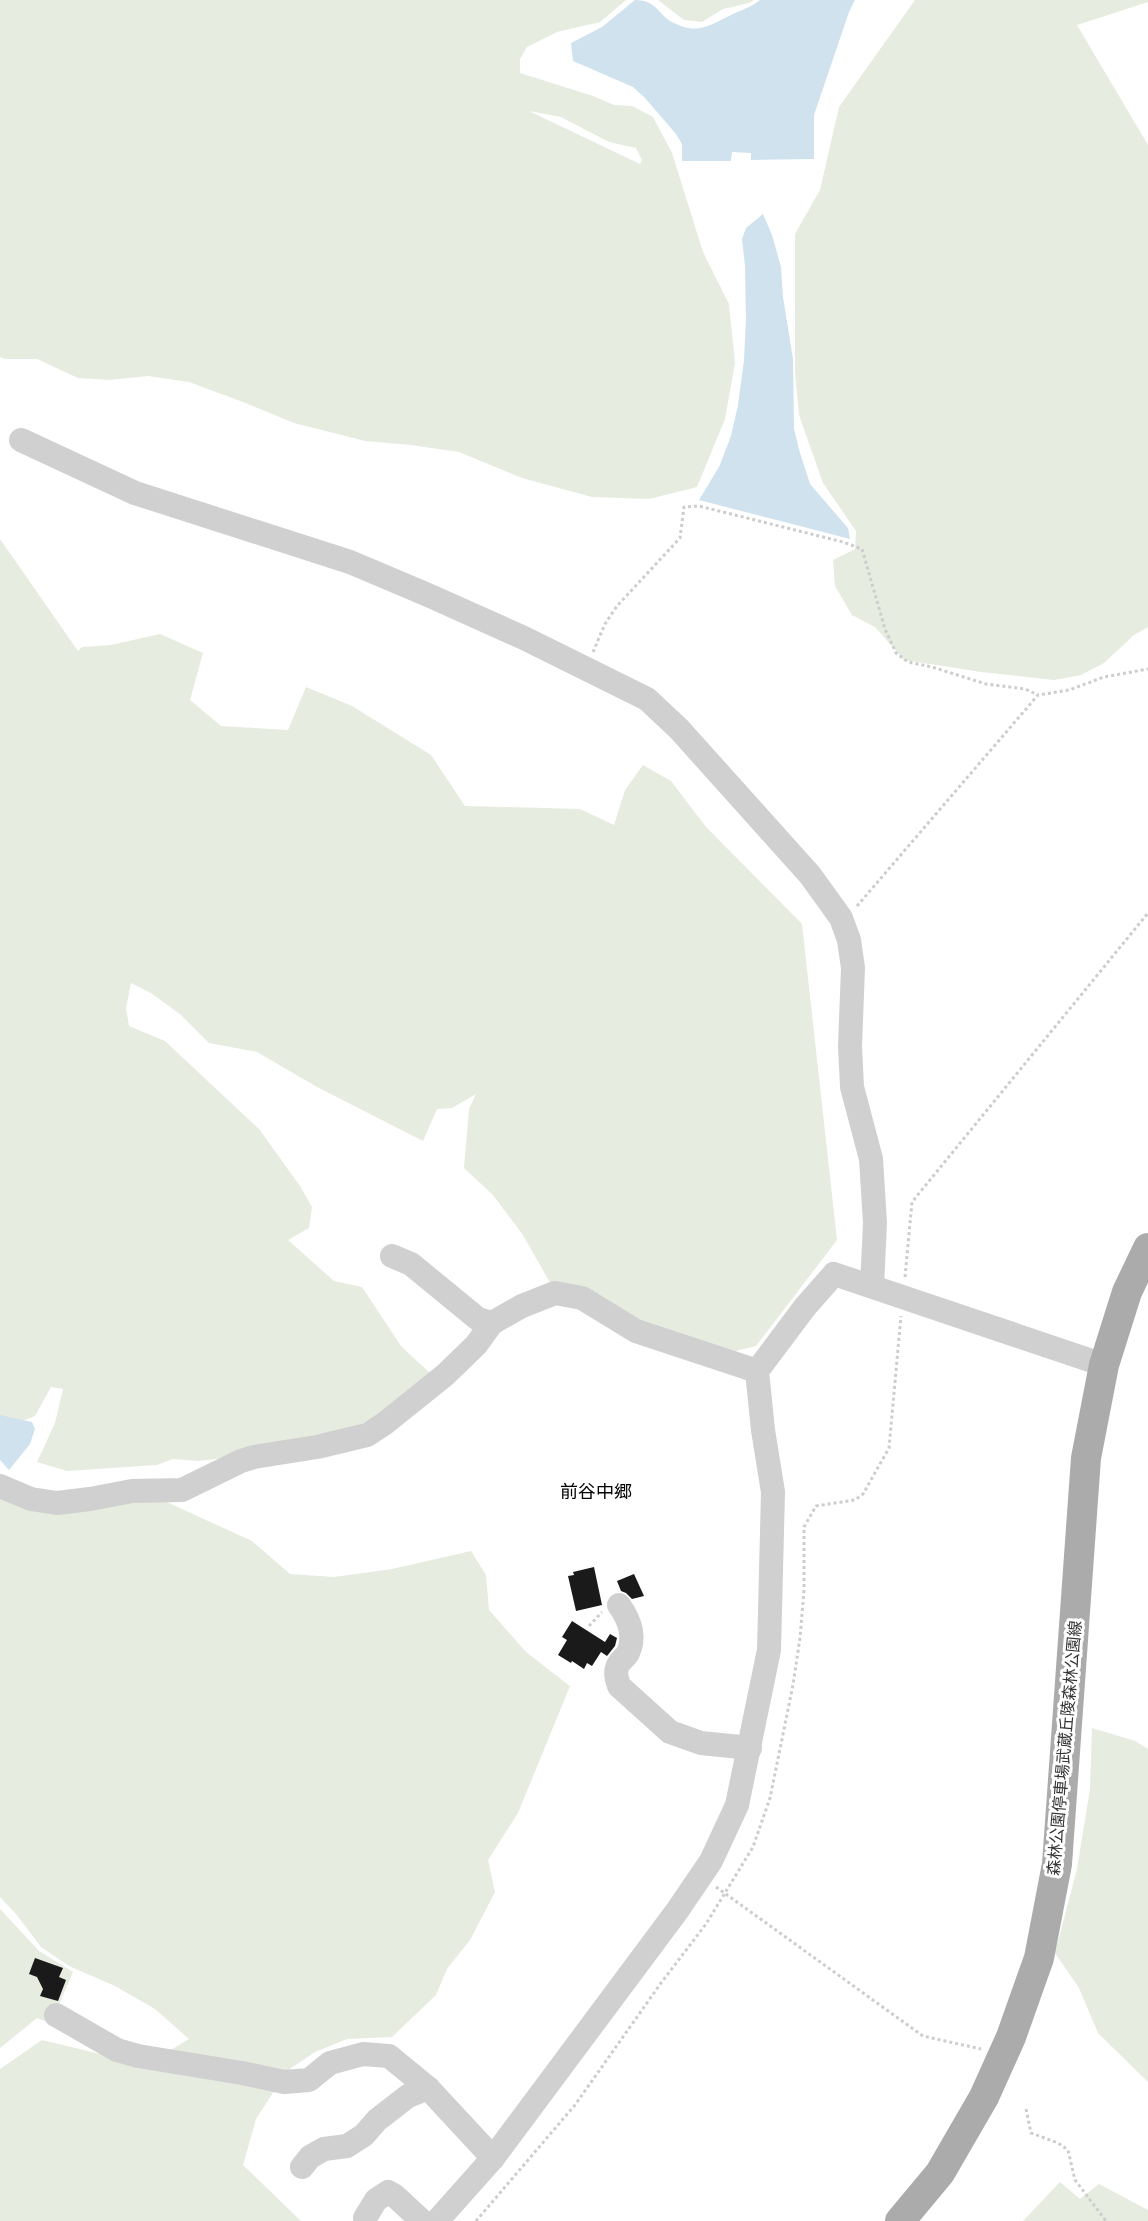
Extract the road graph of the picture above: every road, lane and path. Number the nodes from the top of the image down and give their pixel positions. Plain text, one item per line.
1 (21, 440) dead end
2 (586, 668) junction
3 (1148, 669) edge
4 (1038, 695) junction
5 (1148, 913) edge
6 (841, 918) junction
7 (1148, 1248) edge
8 (392, 1256) dead end
9 (872, 1286) junction
10 (903, 1296) junction
11 (492, 1323) junction
12 (1104, 1365) junction
13 (757, 1371) junction
14 (0, 1486) edge
15 (619, 1605) dead end
16 (750, 1749) junction
17 (700, 1877) junction
18 (724, 1893) junction
19 (56, 2015) dead end
20 (1002, 2058) junction
21 (428, 2088) junction
22 (1026, 2109) dead end
23 (493, 2158) junction
24 (302, 2167) dead end
25 (365, 2218) dead end
26 (422, 2221) edge
27 (437, 2221) edge
28 (476, 2221) edge
29 (900, 2221) edge
30 (1106, 2221) edge

1 - 2 street
2 - 4 path
2 - 6 street
3 - 4 path
4 - 6 path
5 - 10 path
6 - 9 street
7 - 12 main road, 森林公園停車場武蔵丘陵森林公園線
8 - 11 street
9 - 10 street
9 - 13 street
10 - 12 street
10 - 18 path
11 - 13 street
11 - 14 street
12 - 20 main road, 森林公園停車場武蔵丘陵森林公園線
13 - 16 street
15 - 16 street
16 - 17 street
17 - 18 path
17 - 23 street
18 - 20 path
18 - 28 path
19 - 21 street
20 - 29 main road, 森林公園停車場武蔵丘陵森林公園線
21 - 23 street
21 - 24 street
22 - 30 path
23 - 27 street
25 - 26 street

